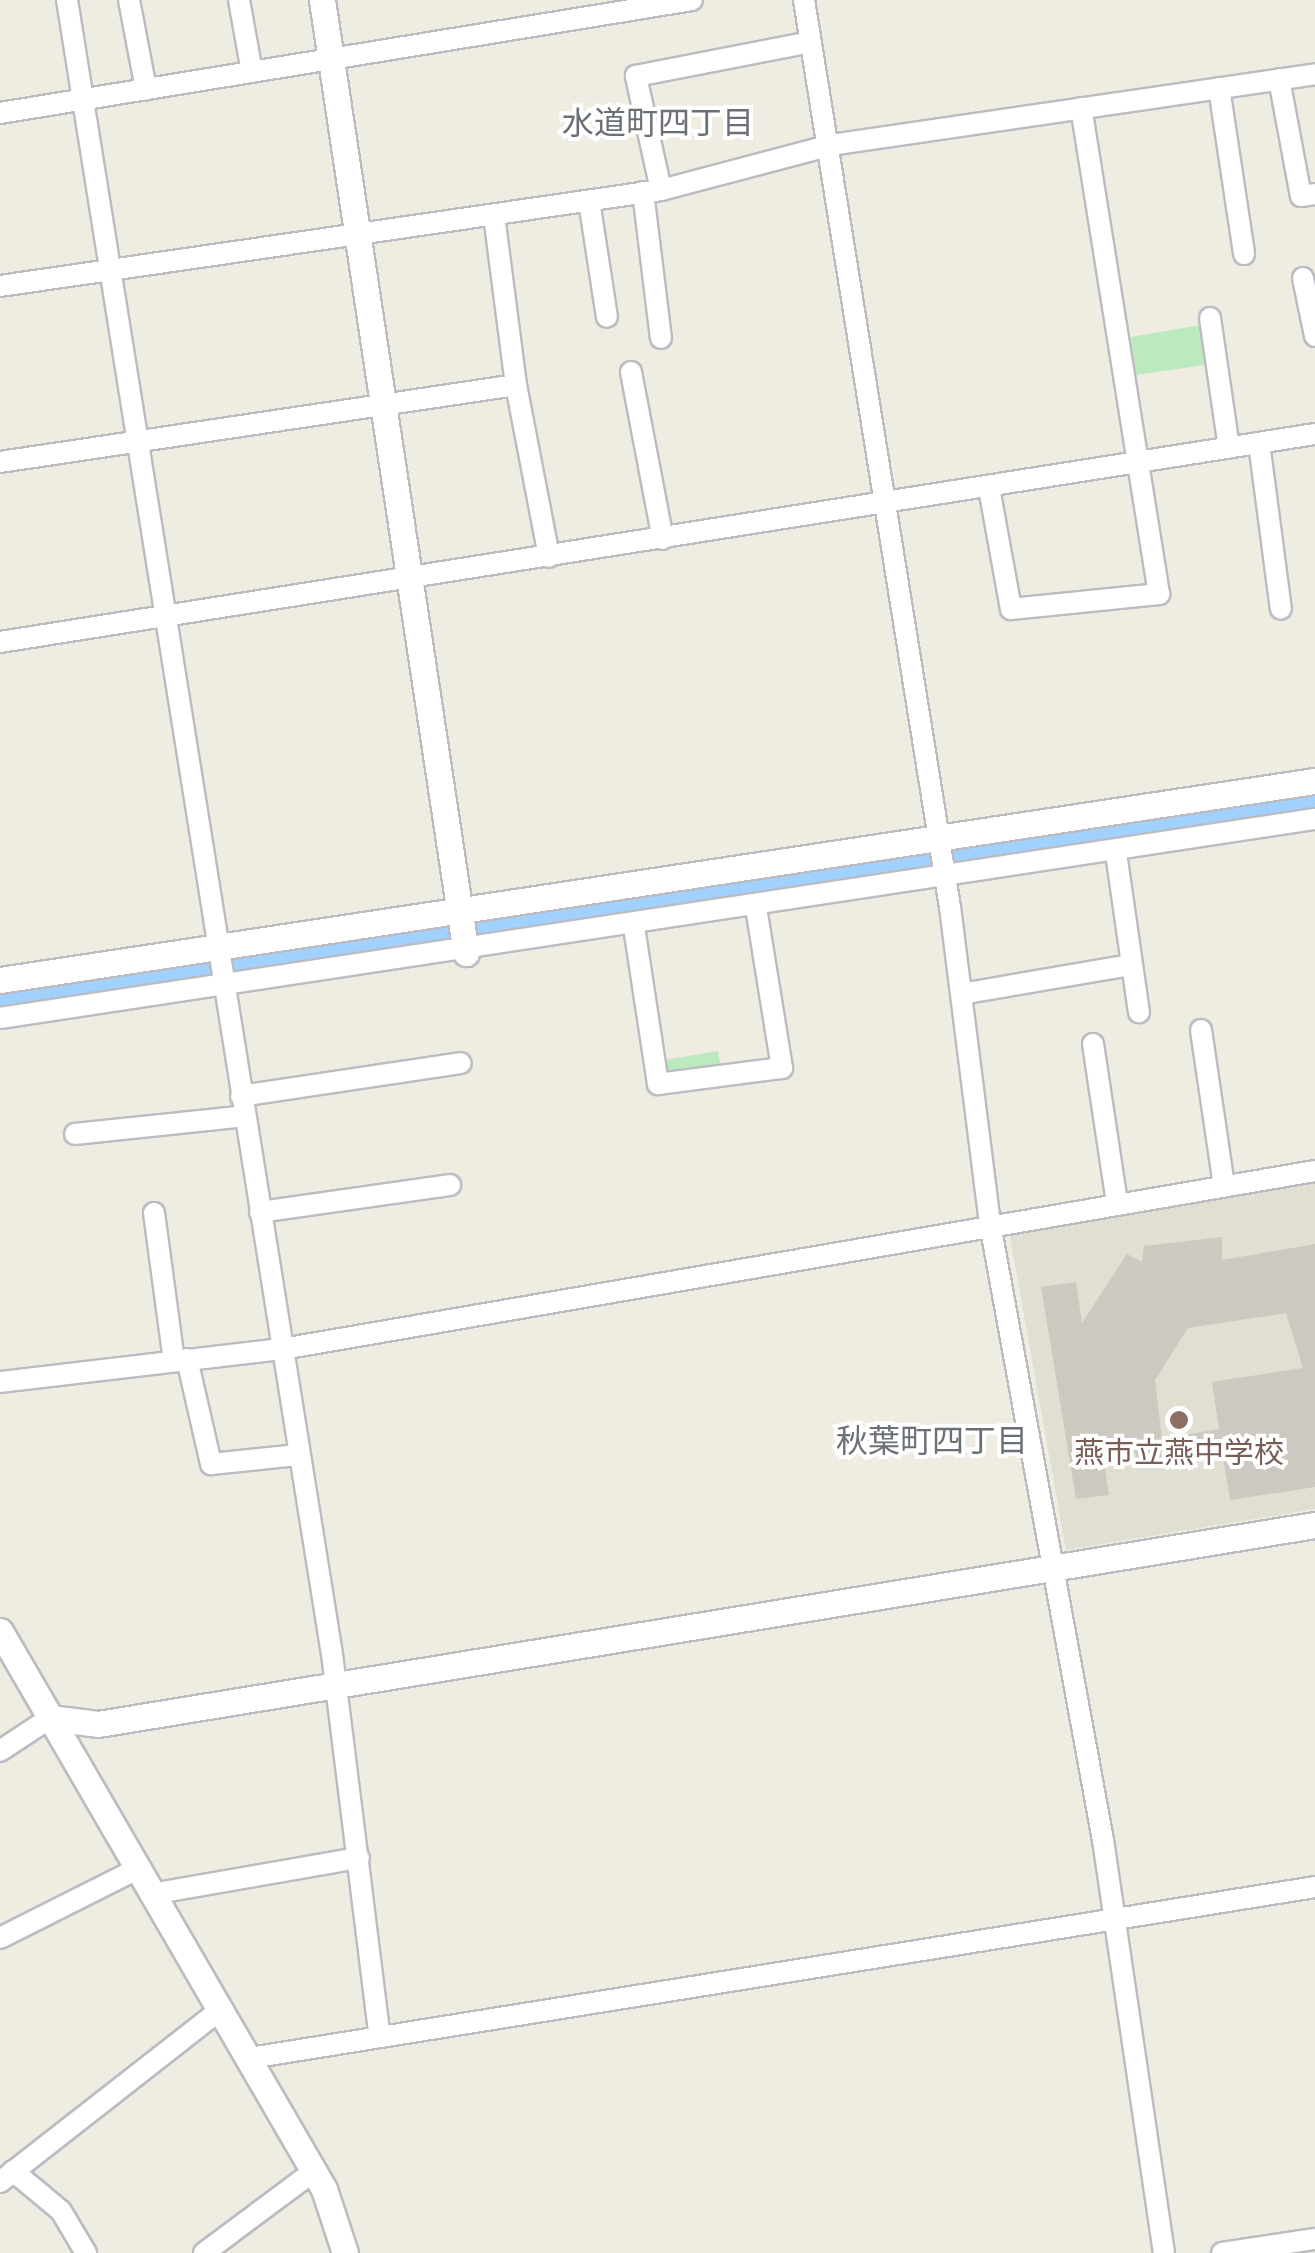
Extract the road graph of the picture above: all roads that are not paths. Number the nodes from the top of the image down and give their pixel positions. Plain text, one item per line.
1 (67, 0) edge
2 (129, 0) edge
3 (239, 0) edge
4 (322, 0) edge
5 (692, 0) edge
6 (804, 0) edge
7 (626, 5) edge
8 (810, 42) junction
9 (330, 59) junction
10 (252, 72) junction
11 (1315, 74) edge
12 (1279, 79) junction
13 (1219, 88) junction
14 (146, 90) junction
15 (81, 100) junction
16 (1082, 108) junction
17 (0, 113) edge
18 (832, 145) junction
19 (652, 191) junction
20 (1315, 194) edge
21 (588, 201) junction
22 (494, 216) junction
23 (357, 236) junction
24 (1244, 254) dead end
25 (116, 272) junction
26 (1303, 278) dead end
27 (0, 286) edge
28 (608, 317) dead end
29 (1210, 318) dead end
30 (1315, 329) edge
31 (661, 338) dead end
32 (631, 372) dead end
33 (516, 385) junction
34 (386, 406) junction
35 (1315, 434) edge
36 (138, 442) junction
37 (1259, 444) junction
38 (1229, 448) junction
39 (0, 462) edge
40 (1140, 463) junction
41 (989, 488) junction
42 (889, 504) junction
43 (664, 539) junction
44 (549, 557) junction
45 (414, 578) junction
46 (1281, 609) dead end
47 (162, 617) junction
48 (0, 642) edge
49 (1315, 781) edge
50 (1315, 819) edge
51 (1116, 853) junction
52 (941, 859) junction
53 (756, 907) junction
54 (634, 926) junction
55 (464, 932) junction
56 (1130, 965) junction
57 (220, 969) junction
58 (0, 980) edge
59 (961, 994) junction
60 (1139, 1012) dead end
61 (0, 1018) edge
62 (1201, 1030) dead end
63 (1093, 1044) dead end
64 (461, 1063) dead end
65 (243, 1106) junction
66 (74, 1134) dead end
67 (1315, 1171) edge
68 (450, 1185) dead end
69 (1224, 1186) junction
70 (1117, 1203) junction
71 (260, 1212) junction
72 (154, 1213) dead end
73 (990, 1224) junction
74 (282, 1349) junction
75 (180, 1360) junction
76 (0, 1382) edge
77 (298, 1455) junction
78 (1315, 1525) edge
79 (1052, 1567) junction
80 (0, 1632) edge
81 (336, 1685) junction
82 (50, 1718) junction
83 (0, 1751) edge
84 (359, 1858) junction
85 (137, 1869) junction
86 (1315, 1887) edge
87 (152, 1894) junction
88 (1114, 1919) junction
89 (0, 1938) edge
90 (220, 2010) junction
91 (379, 2031) junction
92 (250, 2058) junction
93 (314, 2171) junction
94 (6, 2176) edge
95 (1315, 2239) edge
96 (86, 2253) edge
97 (204, 2253) edge
98 (345, 2253) edge
99 (1164, 2253) edge
100 (1222, 2253) edge

1 - 15 street
2 - 14 street
3 - 10 street
4 - 9 street
5 - 7 street
6 - 8 street
7 - 9 street
8 - 18 street
8 - 19 street
9 - 10 street
9 - 23 street
10 - 14 street
11 - 12 street
12 - 13 street
12 - 20 street
13 - 16 street
13 - 24 street
14 - 15 street
15 - 17 street
15 - 25 street
16 - 18 street
16 - 40 street
18 - 19 street
18 - 42 street
19 - 21 street
19 - 31 street
21 - 22 street
21 - 28 street
22 - 23 street
22 - 33 street
23 - 25 street
23 - 34 street
25 - 27 street
25 - 36 street
26 - 30 street
29 - 38 street
32 - 43 street
33 - 34 street
33 - 44 street
34 - 36 street
34 - 45 street
35 - 37 street
36 - 39 street
36 - 47 street
37 - 38 street
37 - 46 street
38 - 40 street
40 - 41 street
40 - 41 street
41 - 42 street
42 - 43 street
42 - 52 street
43 - 44 street
44 - 45 street
45 - 47 street
45 - 55 street
47 - 48 street
47 - 57 street
49 - 52 street
50 - 51 street
51 - 52 street
51 - 56 street
52 - 53 street
52 - 55 street
52 - 59 street
53 - 54 street
53 - 54 street
54 - 55 street
55 - 57 street
55 - 57 street
56 - 59 street
56 - 60 street
57 - 58 street
57 - 61 street
57 - 65 street
59 - 73 street
62 - 69 street
63 - 70 street
64 - 65 street
65 - 66 street
65 - 71 street
67 - 69 street
68 - 71 street
69 - 70 street
70 - 73 street
71 - 74 street
72 - 75 street
73 - 74 street
73 - 79 street
74 - 75 street
74 - 77 street
75 - 76 street
75 - 77 street
77 - 81 street
78 - 79 street
79 - 81 street
79 - 88 street
80 - 82 street
81 - 82 street
81 - 84 street
82 - 83 street
82 - 85 street
84 - 87 street
84 - 91 street
85 - 87 street
85 - 89 street
86 - 88 street
87 - 90 street
88 - 91 street
88 - 99 street
90 - 92 street
90 - 94 street
91 - 92 street
92 - 93 street
93 - 97 street
93 - 98 street
94 - 96 street
95 - 100 street

